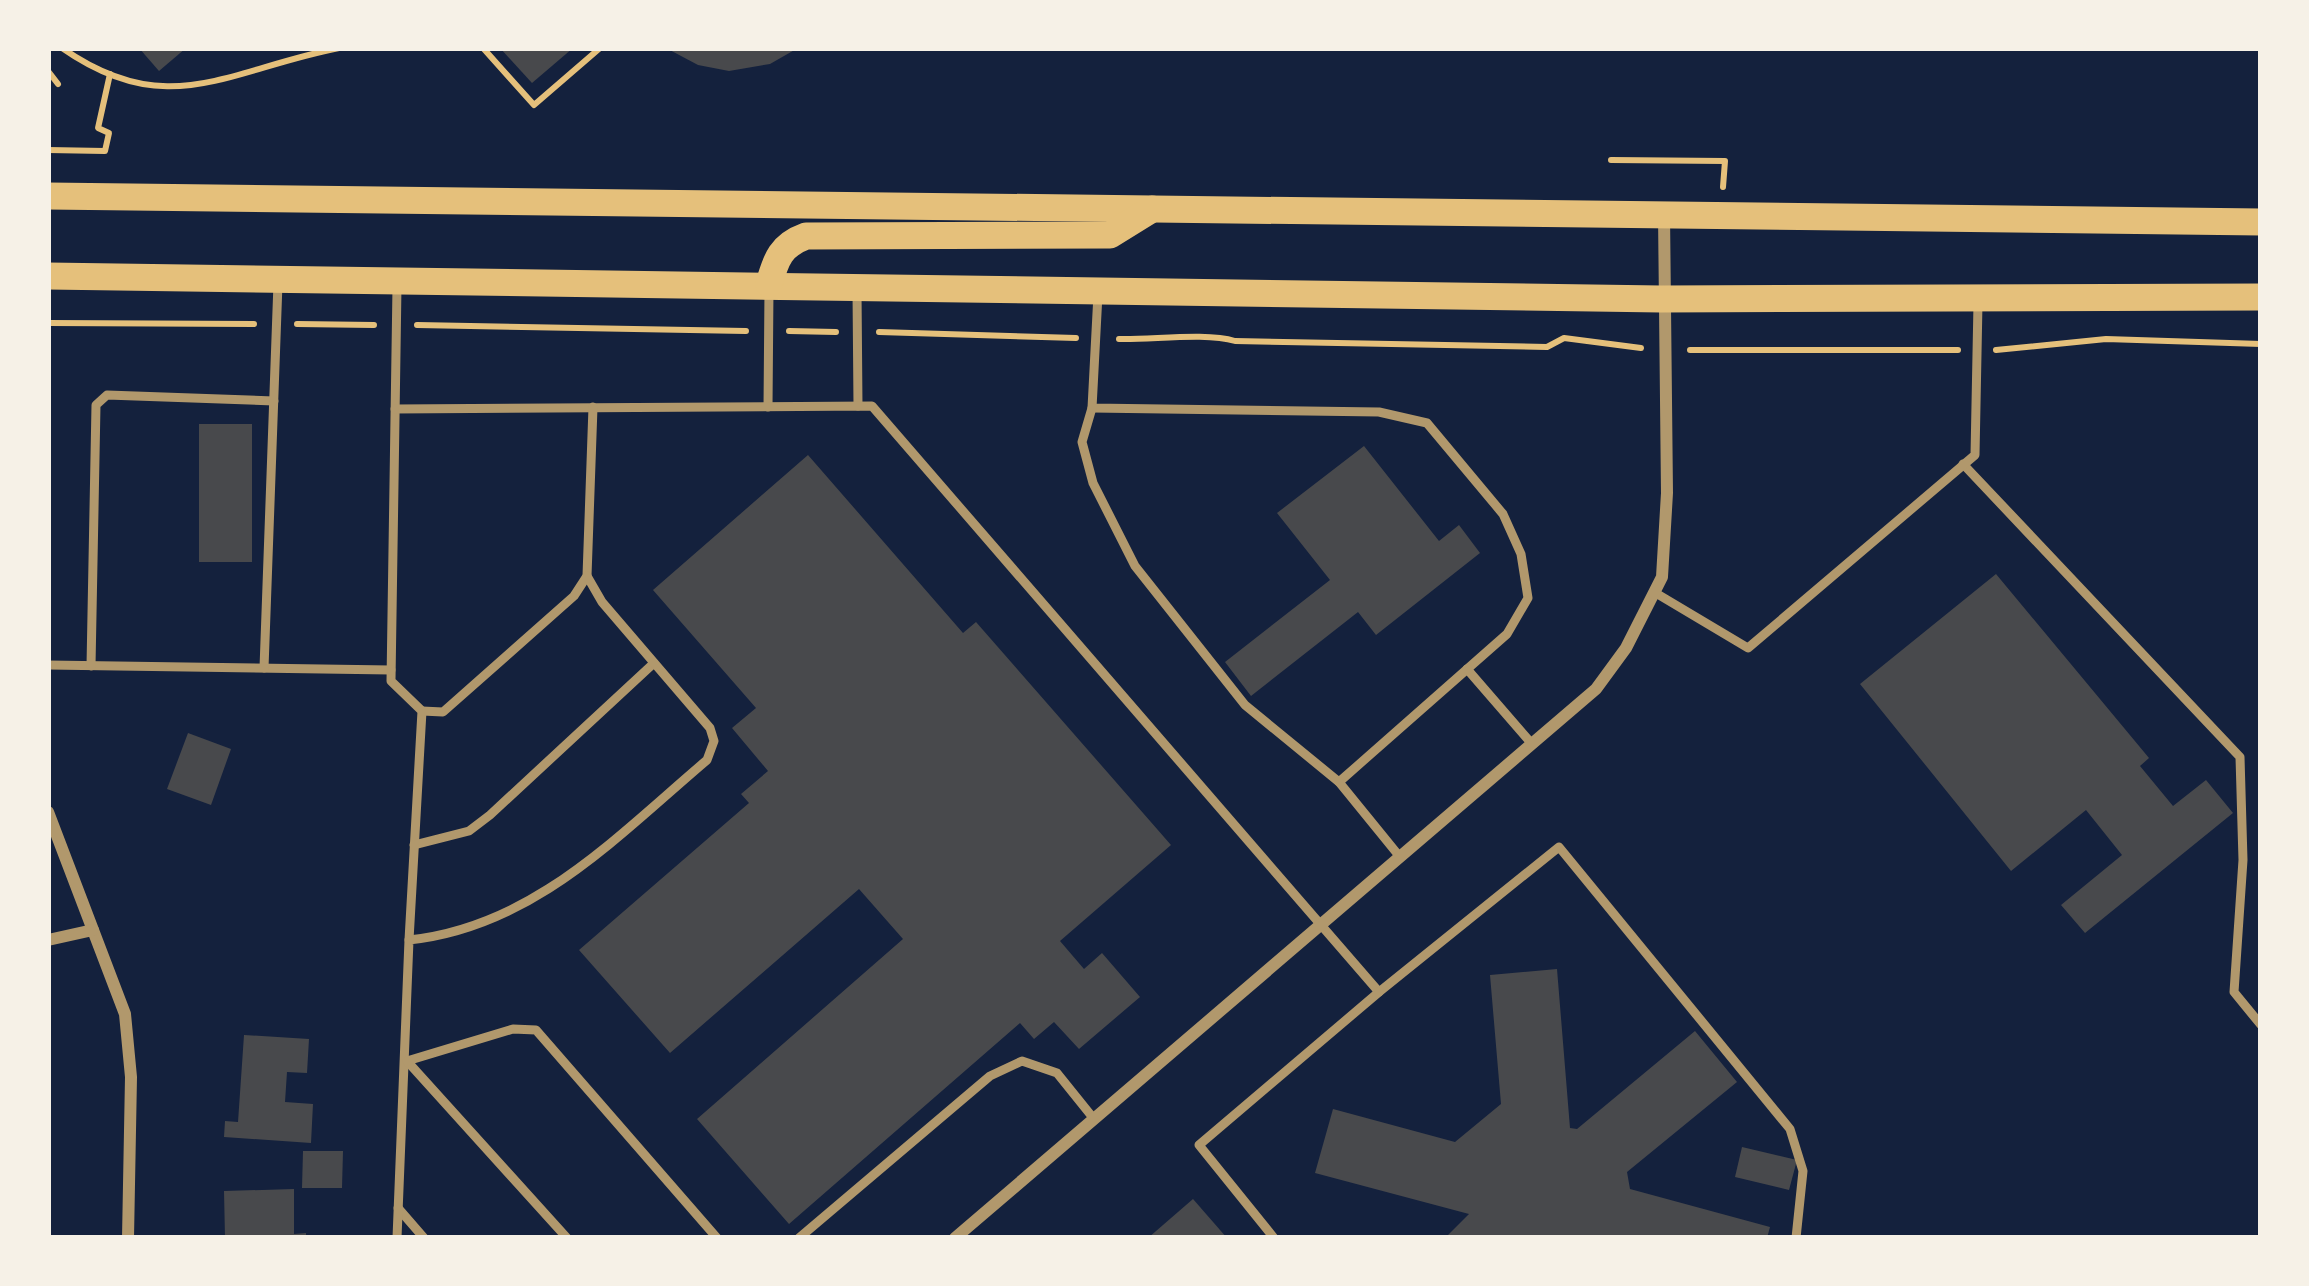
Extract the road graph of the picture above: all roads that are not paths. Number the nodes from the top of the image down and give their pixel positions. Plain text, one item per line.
1 (61, 196) edge
2 (1156, 207) junction
3 (1664, 212) junction
4 (2261, 222) edge
5 (57, 276) edge
6 (279, 278) junction
7 (398, 279) junction
8 (769, 284) junction
9 (857, 284) junction
10 (1098, 289) junction
11 (1978, 297) junction
12 (2261, 297) edge
13 (1661, 299) junction
14 (274, 401) junction
15 (858, 406) junction
16 (593, 407) junction
17 (768, 407) junction
18 (1092, 407) junction
19 (394, 409) junction
20 (1964, 464) junction
21 (587, 576) junction
22 (1654, 592) junction
23 (654, 663) junction
24 (48, 665) edge
25 (91, 666) junction
26 (264, 668) junction
27 (1467, 669) junction
28 (392, 670) junction
29 (422, 711) junction
30 (1532, 744) junction
31 (1339, 782) junction
32 (48, 812) edge
33 (414, 845) junction
34 (1400, 857) junction
35 (1322, 924) junction
36 (93, 930) junction
37 (48, 940) edge
38 (409, 940) junction
39 (1379, 992) junction
40 (2261, 1025) edge
41 (407, 1061) junction
42 (1094, 1119) junction
43 (398, 1208) junction
44 (128, 1238) edge
45 (397, 1238) edge
46 (424, 1238) edge
47 (567, 1238) edge
48 (717, 1238) edge
49 (799, 1238) edge
50 (955, 1238) edge
51 (1274, 1238) edge
52 (1796, 1238) edge

1 - 2 main road
2 - 3 main road
2 - 8 main road
3 - 4 main road
3 - 13 street
5 - 6 main road
6 - 7 main road
6 - 14 lane
7 - 8 main road
7 - 19 lane
8 - 9 main road
8 - 17 lane
9 - 10 main road
9 - 15 lane
10 - 13 main road
10 - 18 lane
11 - 12 main road
11 - 13 main road
11 - 20 lane
13 - 22 street
14 - 25 lane
14 - 26 lane
15 - 17 lane
15 - 35 lane
16 - 17 lane
16 - 19 lane
16 - 21 lane
18 - 27 lane
18 - 31 lane
19 - 28 lane
20 - 22 lane
20 - 40 lane
21 - 23 lane
21 - 29 lane
22 - 30 street
23 - 33 lane
23 - 38 lane
24 - 25 lane
25 - 26 lane
26 - 28 lane
27 - 30 lane
27 - 31 lane
28 - 29 lane
29 - 33 lane
30 - 34 street
31 - 34 lane
32 - 36 street
33 - 38 lane
34 - 35 street
35 - 39 lane
35 - 42 street
36 - 37 street
36 - 44 street
38 - 41 lane
39 - 51 lane
39 - 52 lane
41 - 43 lane
41 - 47 lane
41 - 48 lane
42 - 49 lane
42 - 50 street
43 - 45 lane
43 - 46 lane

